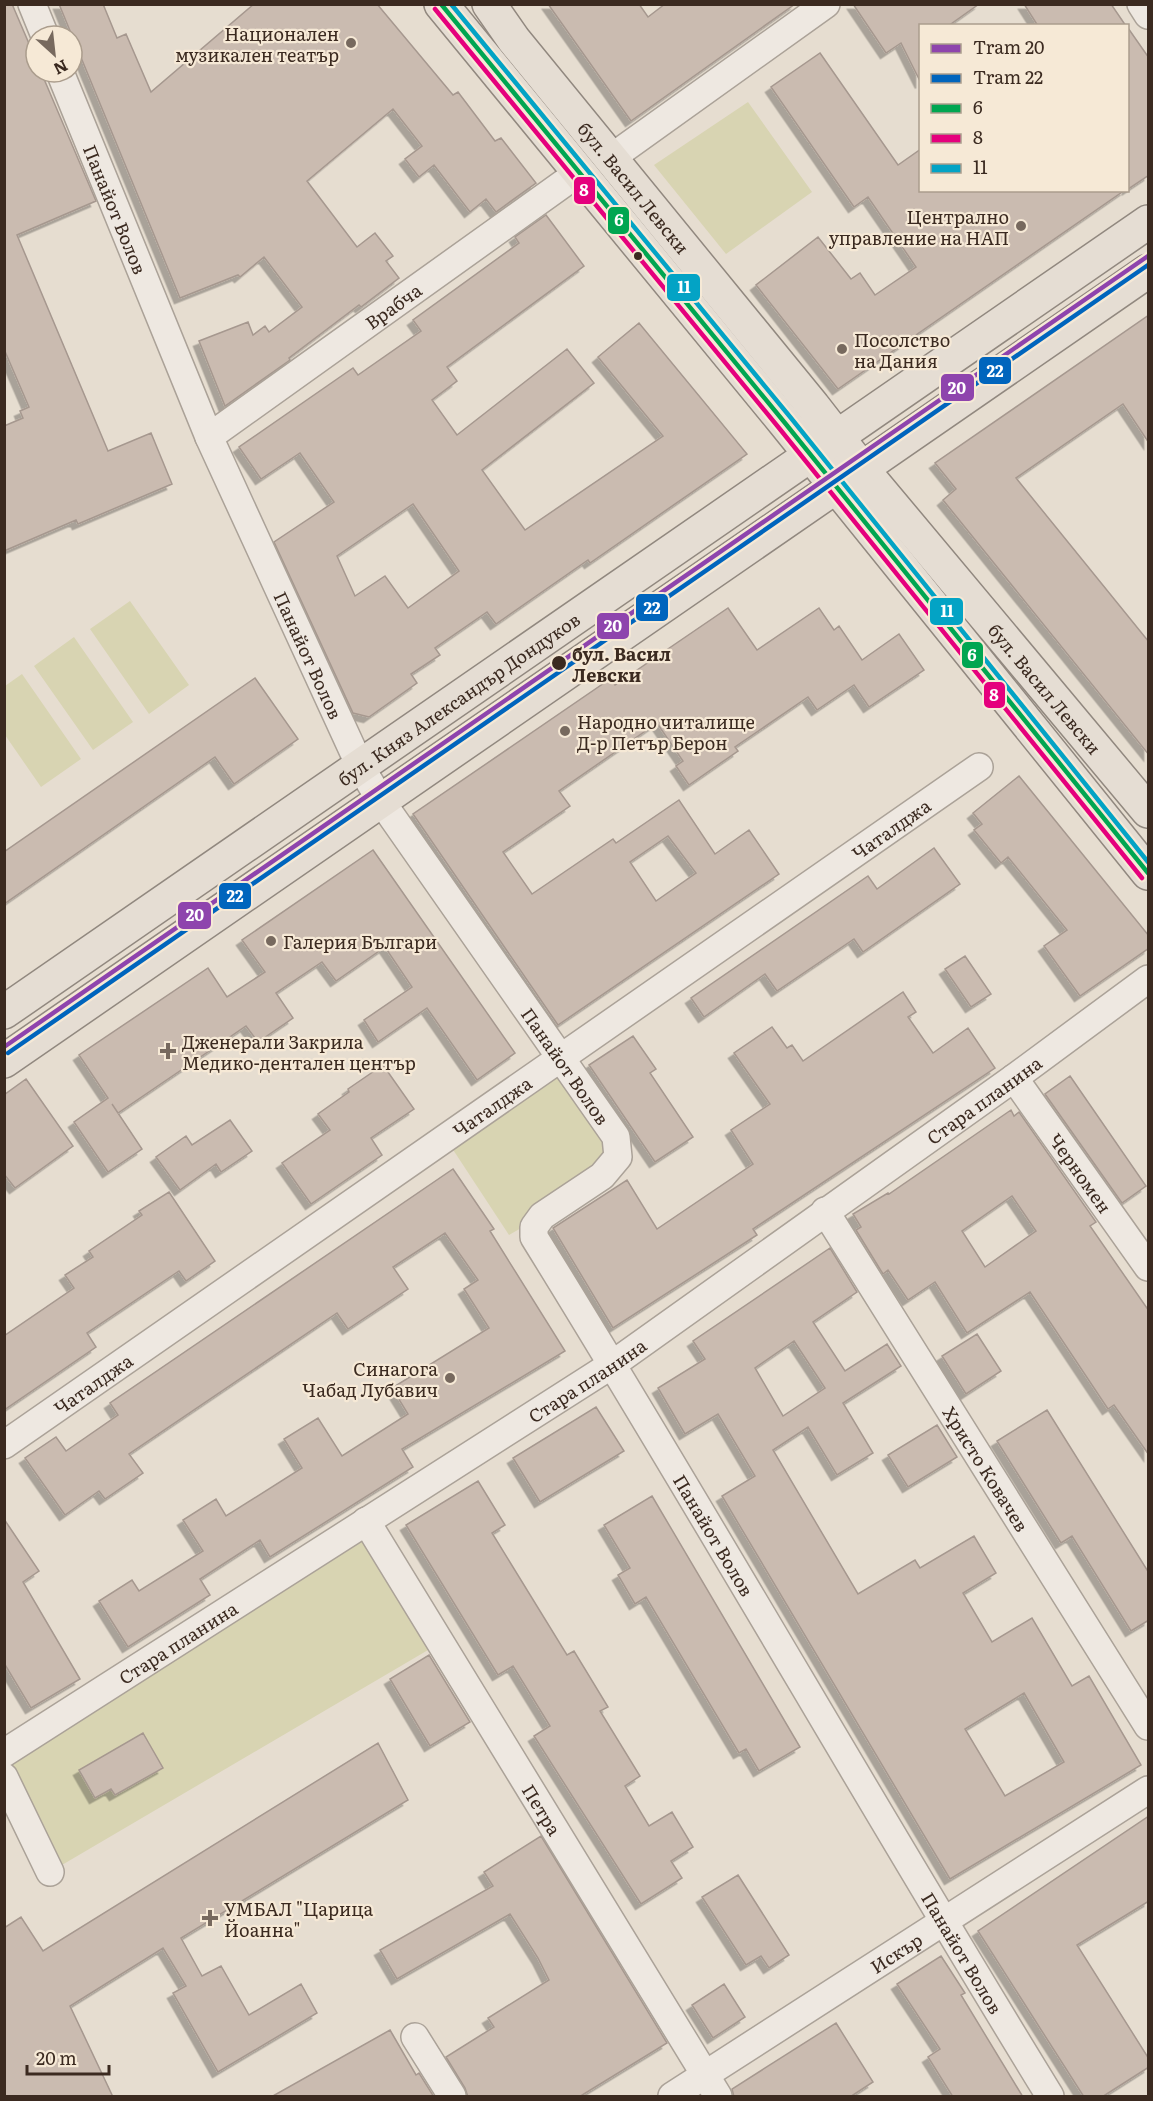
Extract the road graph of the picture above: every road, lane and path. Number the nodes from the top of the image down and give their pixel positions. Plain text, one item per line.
1 (32, 4) edge
2 (441, 4) edge
3 (489, 4) edge
4 (826, 4) edge
5 (1141, 4) edge
6 (1149, 15) edge
7 (40, 24) edge
8 (65, 84) edge
9 (611, 158) junction
10 (578, 173) junction
11 (1149, 222) edge
12 (1149, 271) edge
13 (209, 437) junction
14 (837, 437) junction
15 (811, 455) junction
16 (849, 478) junction
17 (360, 766) junction
18 (979, 767) dead end
19 (381, 801) junction
20 (1149, 811) edge
21 (1149, 873) edge
22 (1149, 979) edge
23 (4, 1012) edge
24 (561, 1058) junction
25 (4, 1061) edge
26 (1014, 1078) junction
27 (825, 1211) junction
28 (1149, 1267) edge
29 (613, 1364) junction
30 (4, 1445) edge
31 (366, 1521) junction
32 (1149, 1726) edge
33 (4, 1753) edge
34 (4, 1777) edge
35 (1149, 1790) edge
36 (50, 1872) dead end
37 (943, 1922) junction
38 (415, 2037) dead end
39 (712, 2086) edge
40 (452, 2097) edge
41 (672, 2097) edge
42 (1050, 2097) edge

1 - 7 street
2 - 10 main road, бул. Васил Левски
3 - 9 main road, бул. Васил Левски
4 - 9 street
5 - 6 street
8 - 13 street, Панайот Волов
9 - 14 main road, бул. Васил Левски
10 - 13 street, Врабча
10 - 15 main road, бул. Васил Левски
11 - 14 main road, бул. Княз Александър Дондуков
12 - 16 main road
13 - 17 street, Панайот Волов
14 - 15 main road, бул. Княз Александър Дондуков
14 - 16 main road, бул. Васил Левски
15 - 16 main road, бул. Васил Левски
15 - 17 main road, бул. Княз Александър Дондуков
16 - 19 main road
16 - 20 main road, бул. Васил Левски
16 - 21 main road, бул. Васил Левски
17 - 19 street, Панайот Волов
17 - 23 main road, бул. Княз Александър Дондуков
18 - 24 street, Чаталджа
19 - 24 street, Панайот Волов
19 - 25 main road
22 - 26 street, Стара планина
24 - 29 street, Панайот Волов
24 - 30 street, Чаталджа
26 - 27 street, Стара планина
26 - 28 street, Черномен
27 - 29 street, Стара планина
27 - 32 street, Христо Ковачев
29 - 31 street, Стара планина
29 - 37 street, Панайот Волов
31 - 33 street, Стара планина
31 - 39 street, Петра
34 - 36 street
35 - 37 street, Искър
37 - 39 street, Искър
37 - 42 street, Панайот Волов
38 - 40 street
39 - 41 street, Искър

